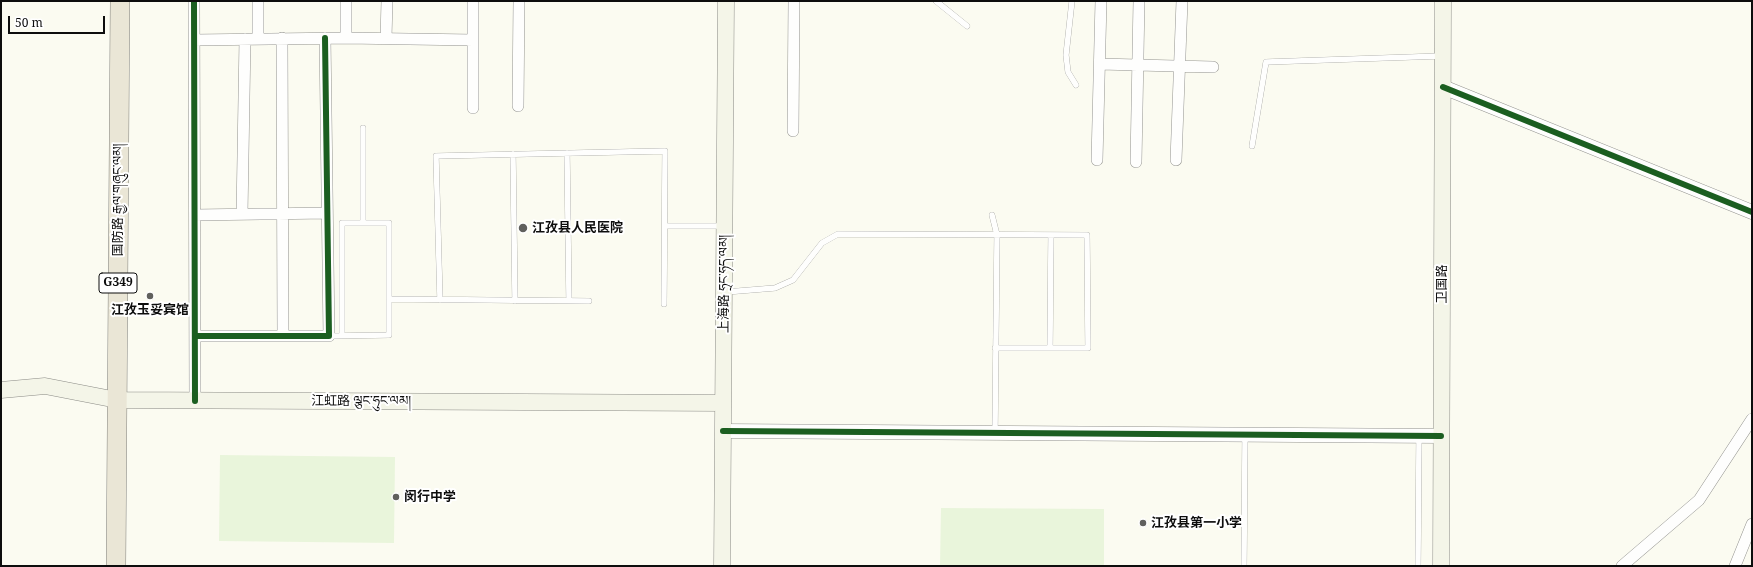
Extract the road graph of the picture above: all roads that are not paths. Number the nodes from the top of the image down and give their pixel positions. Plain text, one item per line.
1 (120, 1) edge
2 (194, 1) edge
3 (258, 1) edge
4 (346, 1) edge
5 (387, 1) edge
6 (473, 1) edge
7 (519, 1) edge
8 (726, 1) edge
9 (794, 1) edge
10 (936, 1) edge
11 (1072, 1) edge
12 (1101, 1) edge
13 (1139, 1) edge
14 (1182, 1) edge
15 (1443, 1) edge
16 (967, 26) dead end
17 (258, 38) junction
18 (282, 38) junction
19 (325, 38) junction
20 (346, 38) junction
21 (386, 38) junction
22 (244, 39) junction
23 (194, 40) junction
24 (473, 40) junction
25 (1443, 56) junction
26 (1100, 64) junction
27 (1138, 64) junction
28 (1179, 65) junction
29 (1214, 67) dead end
30 (1076, 85) dead end
31 (1443, 87) junction
32 (518, 106) dead end
33 (473, 108) dead end
34 (363, 128) dead end
35 (793, 131) dead end
36 (1252, 146) dead end
37 (567, 153) junction
38 (513, 154) junction
39 (1097, 160) dead end
40 (1176, 160) dead end
41 (1136, 162) dead end
42 (1752, 212) edge
43 (282, 213) junction
44 (327, 213) junction
45 (242, 214) junction
46 (195, 215) junction
47 (992, 215) dead end
48 (363, 224) junction
49 (665, 226) junction
50 (724, 226) junction
51 (997, 235) junction
52 (1051, 235) junction
53 (724, 292) junction
54 (389, 299) junction
55 (440, 300) junction
56 (515, 301) junction
57 (570, 301) junction
58 (588, 301) dead end
59 (664, 304) dead end
60 (342, 335) junction
61 (196, 336) junction
62 (283, 336) junction
63 (329, 336) junction
64 (995, 348) junction
65 (1050, 348) junction
66 (1, 390) edge
67 (117, 400) junction
68 (195, 401) junction
69 (723, 403) junction
70 (1752, 419) edge
71 (723, 431) junction
72 (995, 433) junction
73 (1245, 435) junction
74 (1419, 436) junction
75 (1441, 436) junction
76 (1752, 524) edge
77 (116, 566) edge
78 (722, 566) edge
79 (1244, 566) edge
80 (1418, 566) edge
81 (1441, 566) edge
82 (1622, 566) edge
83 (1735, 566) edge

1 - 67 highway, 国防路 རྒྱལ་གཞུང་ལམ། / G349
2 - 23 street
3 - 17 street
4 - 20 street
5 - 21 street
6 - 24 street
7 - 32 street
8 - 50 main road, 上海路 ཧྲང་ཧད་ལམ།
9 - 35 street
10 - 16 lane
11 - 30 lane
12 - 26 street
13 - 27 street
14 - 28 street
15 - 25 main road, 卫国路
17 - 18 street
17 - 22 street
18 - 19 street
18 - 43 street
19 - 20 street
19 - 44 street
20 - 21 street
21 - 24 street
22 - 23 street
22 - 45 street
23 - 46 street
24 - 33 street
25 - 31 main road, 卫国路
25 - 36 lane
26 - 27 street
26 - 39 street
27 - 28 street
27 - 41 street
28 - 29 street
28 - 40 street
31 - 42 street
31 - 75 main road, 卫国路
34 - 48 lane
37 - 38 lane
37 - 49 lane
37 - 57 lane
38 - 55 lane
38 - 56 lane
43 - 44 street
43 - 45 street
43 - 62 street
44 - 63 street
45 - 46 street
46 - 61 street
47 - 51 lane
48 - 54 lane
48 - 60 lane
49 - 50 lane
49 - 59 lane
50 - 53 main road, 上海路 ཧྲང་ཧད་ལམ།
51 - 52 lane
51 - 53 lane
51 - 64 lane
52 - 65 lane
52 - 65 lane
53 - 69 main road, 上海路 ཧྲང་ཧད་ལམ།
54 - 55 lane
54 - 60 lane
55 - 56 lane
56 - 57 lane
57 - 58 lane
60 - 63 lane
61 - 62 street
61 - 68 street
62 - 63 street
64 - 65 lane
64 - 72 lane
66 - 67 main road, 江虹路 ལྕང་ཧུང་ལམ།
67 - 68 main road, 江虹路 ལྕང་ཧུང་ལམ།
67 - 77 highway, 国防路 རྒྱལ་གཞུང་ལམ། / G349
68 - 69 main road, 江虹路 ལྕང་ཧུང་ལམ།
69 - 71 main road, 上海路 ཧྲང་ཧད་ལམ།
70 - 82 street
71 - 72 street
71 - 78 main road, 上海路 ཧྲང་ཧད་ལམ།
72 - 73 street
73 - 74 street
73 - 79 lane
74 - 75 street
74 - 80 lane
75 - 81 main road, 卫国路
76 - 83 street

